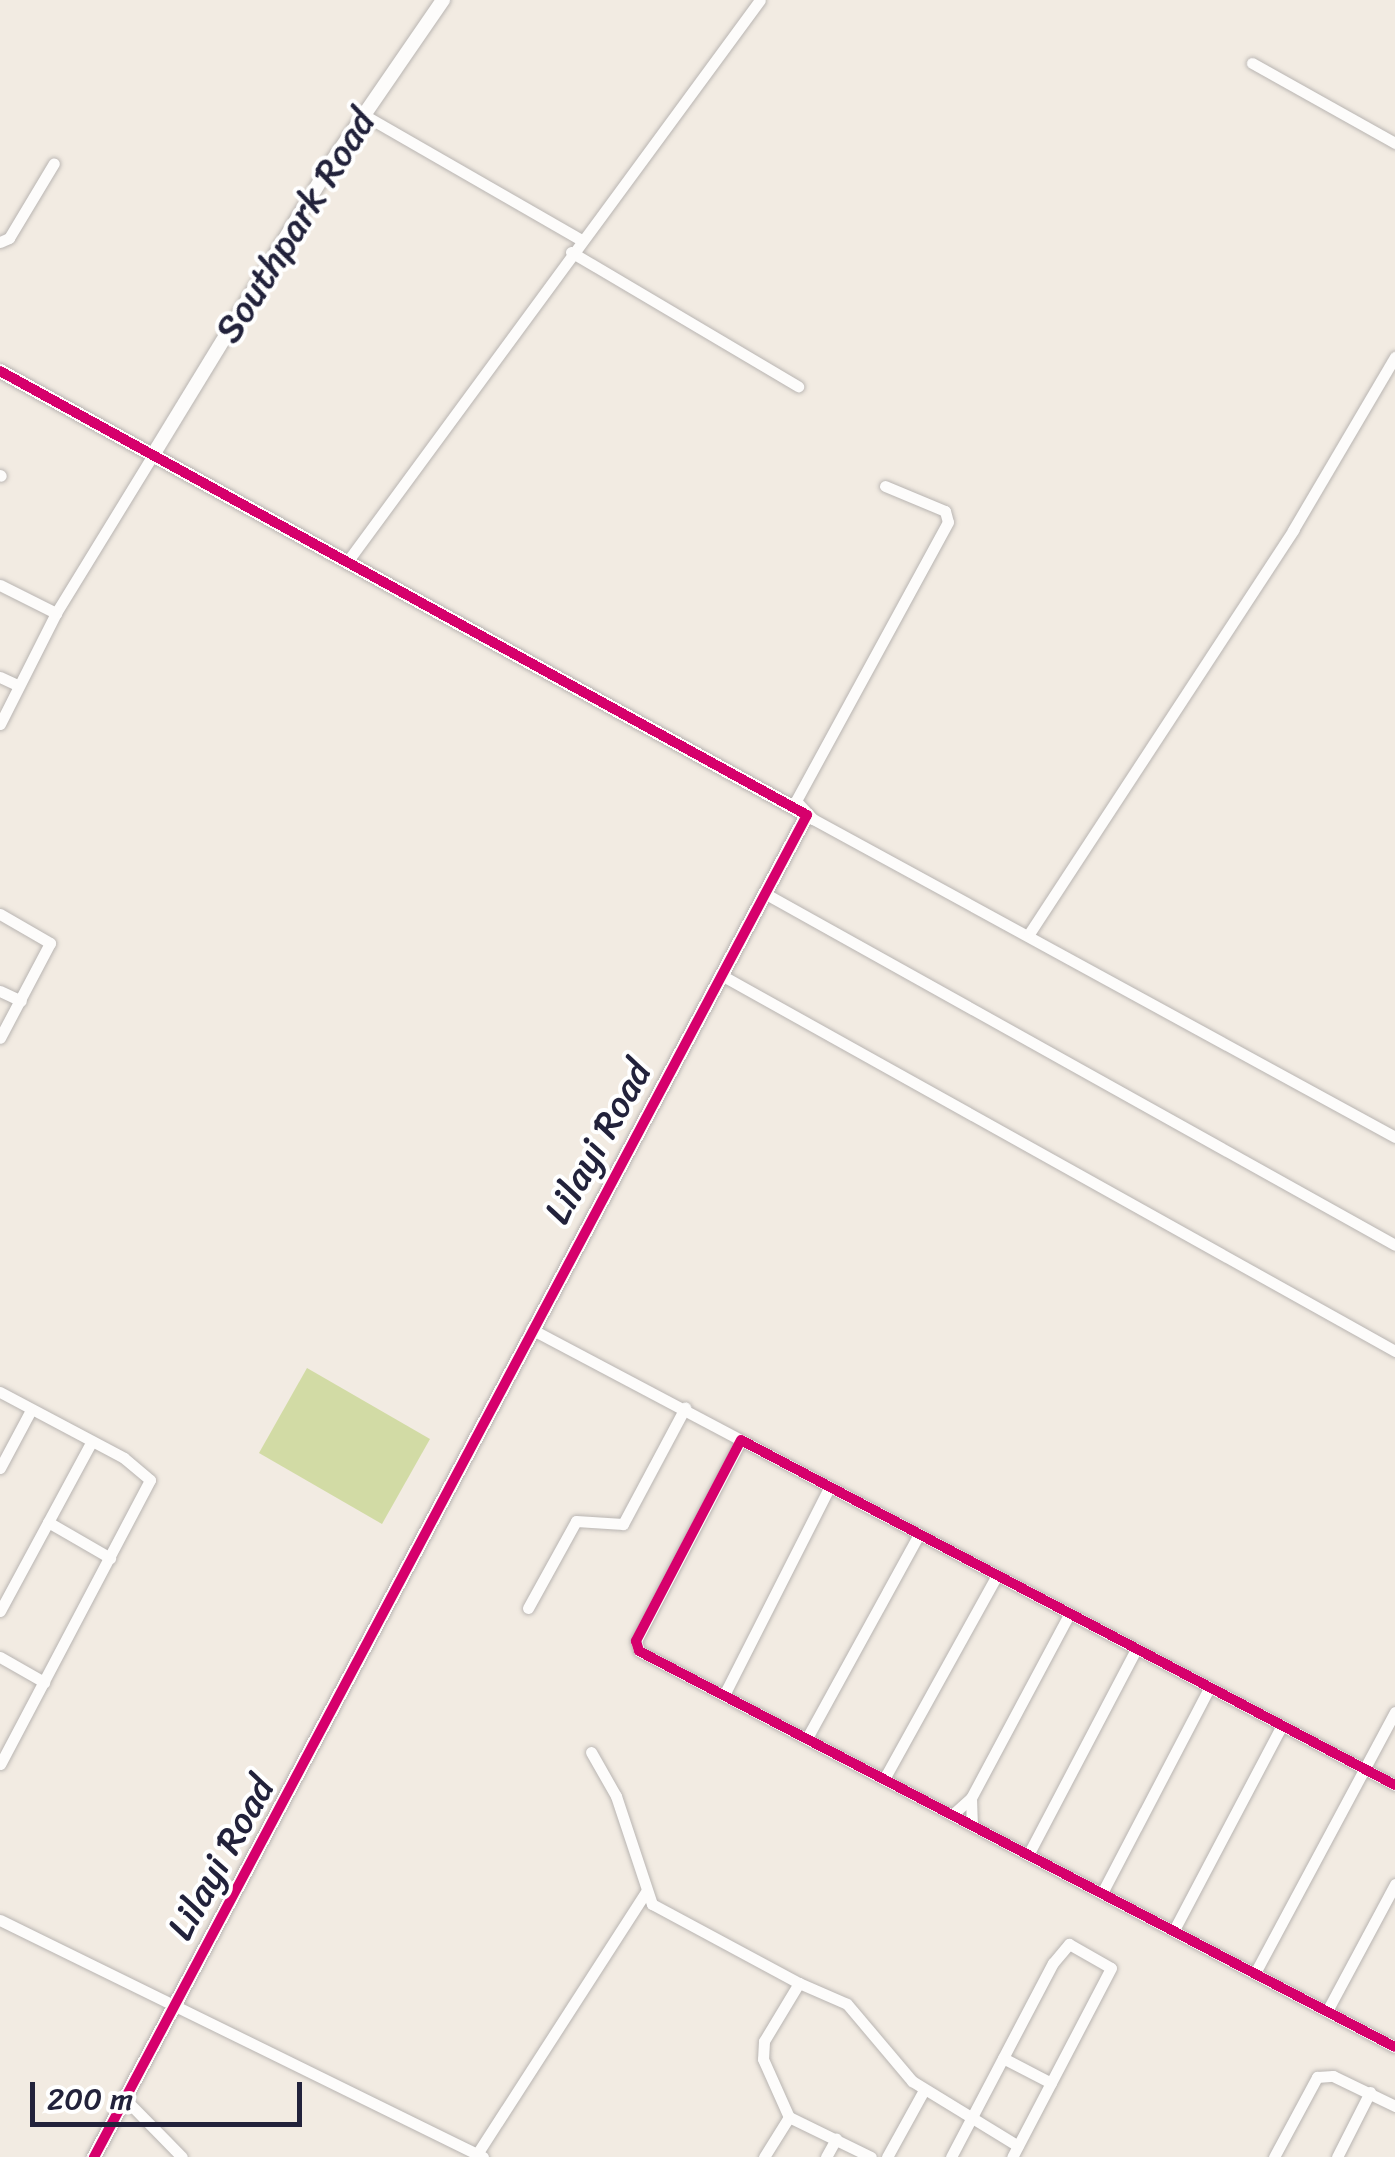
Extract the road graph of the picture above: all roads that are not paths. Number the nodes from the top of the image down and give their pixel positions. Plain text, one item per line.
1 (443, 0) edge
2 (760, 0) edge
3 (1252, 63) dead end
4 (364, 115) junction
5 (1395, 143) edge
6 (54, 163) dead end
7 (580, 240) junction
8 (0, 242) edge
9 (571, 252) junction
10 (1395, 358) edge
11 (0, 370) edge
12 (798, 386) dead end
13 (153, 456) junction
14 (885, 486) dead end
15 (346, 562) junction
16 (0, 585) edge
17 (56, 614) junction
18 (0, 677) edge
19 (16, 685) junction
20 (0, 724) edge
21 (806, 814) junction
22 (766, 894) junction
23 (0, 914) edge
24 (1029, 934) junction
25 (722, 976) junction
26 (0, 991) edge
27 (21, 1001) junction
28 (0, 1038) edge
29 (1395, 1138) edge
30 (1395, 1245) edge
31 (530, 1329) junction
32 (1395, 1351) edge
33 (0, 1392) edge
34 (685, 1408) junction
35 (31, 1410) junction
36 (92, 1440) junction
37 (741, 1440) junction
38 (0, 1468) edge
39 (829, 1488) junction
40 (48, 1522) junction
41 (918, 1536) junction
42 (110, 1558) junction
43 (996, 1577) junction
44 (528, 1608) dead end
45 (0, 1611) edge
46 (1068, 1616) junction
47 (1134, 1651) junction
48 (0, 1658) edge
49 (44, 1682) junction
50 (1208, 1690) junction
51 (724, 1694) junction
52 (1395, 1712) edge
53 (1281, 1727) junction
54 (806, 1738) junction
55 (591, 1752) dead end
56 (0, 1764) edge
57 (1363, 1769) junction
58 (884, 1779) junction
59 (1395, 1785) edge
60 (971, 1798) junction
61 (952, 1815) junction
62 (972, 1825) junction
63 (1028, 1855) junction
64 (1395, 1884) edge
65 (646, 1892) junction
66 (1102, 1893) junction
67 (0, 1920) edge
68 (1174, 1930) junction
69 (1254, 1973) junction
70 (798, 1983) junction
71 (174, 2006) junction
72 (1327, 2011) junction
73 (1395, 2046) edge
74 (1003, 2058) junction
75 (1051, 2084) junction
76 (924, 2090) junction
77 (1370, 2092) junction
78 (125, 2100) junction
79 (1395, 2106) edge
80 (788, 2117) junction
81 (971, 2118) junction
82 (836, 2139) junction
83 (1015, 2151) edge
84 (480, 2155) edge
85 (94, 2157) edge
86 (182, 2157) edge
87 (764, 2157) edge
88 (826, 2157) edge
89 (872, 2157) edge
90 (887, 2157) edge
91 (951, 2157) edge
92 (1274, 2157) edge
93 (1337, 2157) edge

1 - 4 street, Southpark Road
2 - 7 street
3 - 5 street
4 - 7 street
4 - 13 street, Southpark Road
6 - 8 street
7 - 9 street
9 - 12 street
9 - 15 street
10 - 24 street
11 - 13 street
13 - 15 street
13 - 17 street
14 - 21 street
15 - 21 street
16 - 17 street
17 - 19 street
18 - 19 street
19 - 20 street
21 - 22 street, Lilayi Road
21 - 24 street
22 - 25 street, Lilayi Road
22 - 30 street
23 - 27 street
24 - 29 street
25 - 31 street, Lilayi Road
25 - 32 street
26 - 27 street
27 - 28 street
31 - 34 street
31 - 71 street, Lilayi Road
33 - 35 street
34 - 37 street
34 - 44 street
35 - 36 street
35 - 38 street
36 - 40 street
36 - 42 street
37 - 39 street
37 - 51 street
39 - 41 street
39 - 51 street
40 - 42 street
40 - 45 street
41 - 43 street
41 - 54 street
42 - 49 street
43 - 46 street
43 - 58 street
46 - 47 street
46 - 60 street
47 - 50 street
47 - 63 street
48 - 49 street
49 - 56 street
50 - 53 street
50 - 66 street
51 - 54 street
52 - 57 street
53 - 57 street
53 - 68 street
54 - 58 street
55 - 65 street
57 - 59 street
57 - 69 street
58 - 61 street
60 - 61 street
60 - 62 street
61 - 62 street
62 - 63 street
63 - 66 street
64 - 72 street
65 - 70 street
65 - 84 street
66 - 68 street
67 - 71 street
68 - 69 street
69 - 72 street
70 - 76 street
70 - 80 street
71 - 78 street, Lilayi Road
71 - 84 street
72 - 73 street
74 - 75 street
74 - 75 street
74 - 81 street
75 - 83 street
76 - 81 street
76 - 90 street
77 - 79 street
77 - 92 street
77 - 93 street
78 - 85 street, Lilayi Road
78 - 86 street
80 - 82 street
80 - 87 street
81 - 83 street
81 - 91 street
82 - 88 street
82 - 89 street

